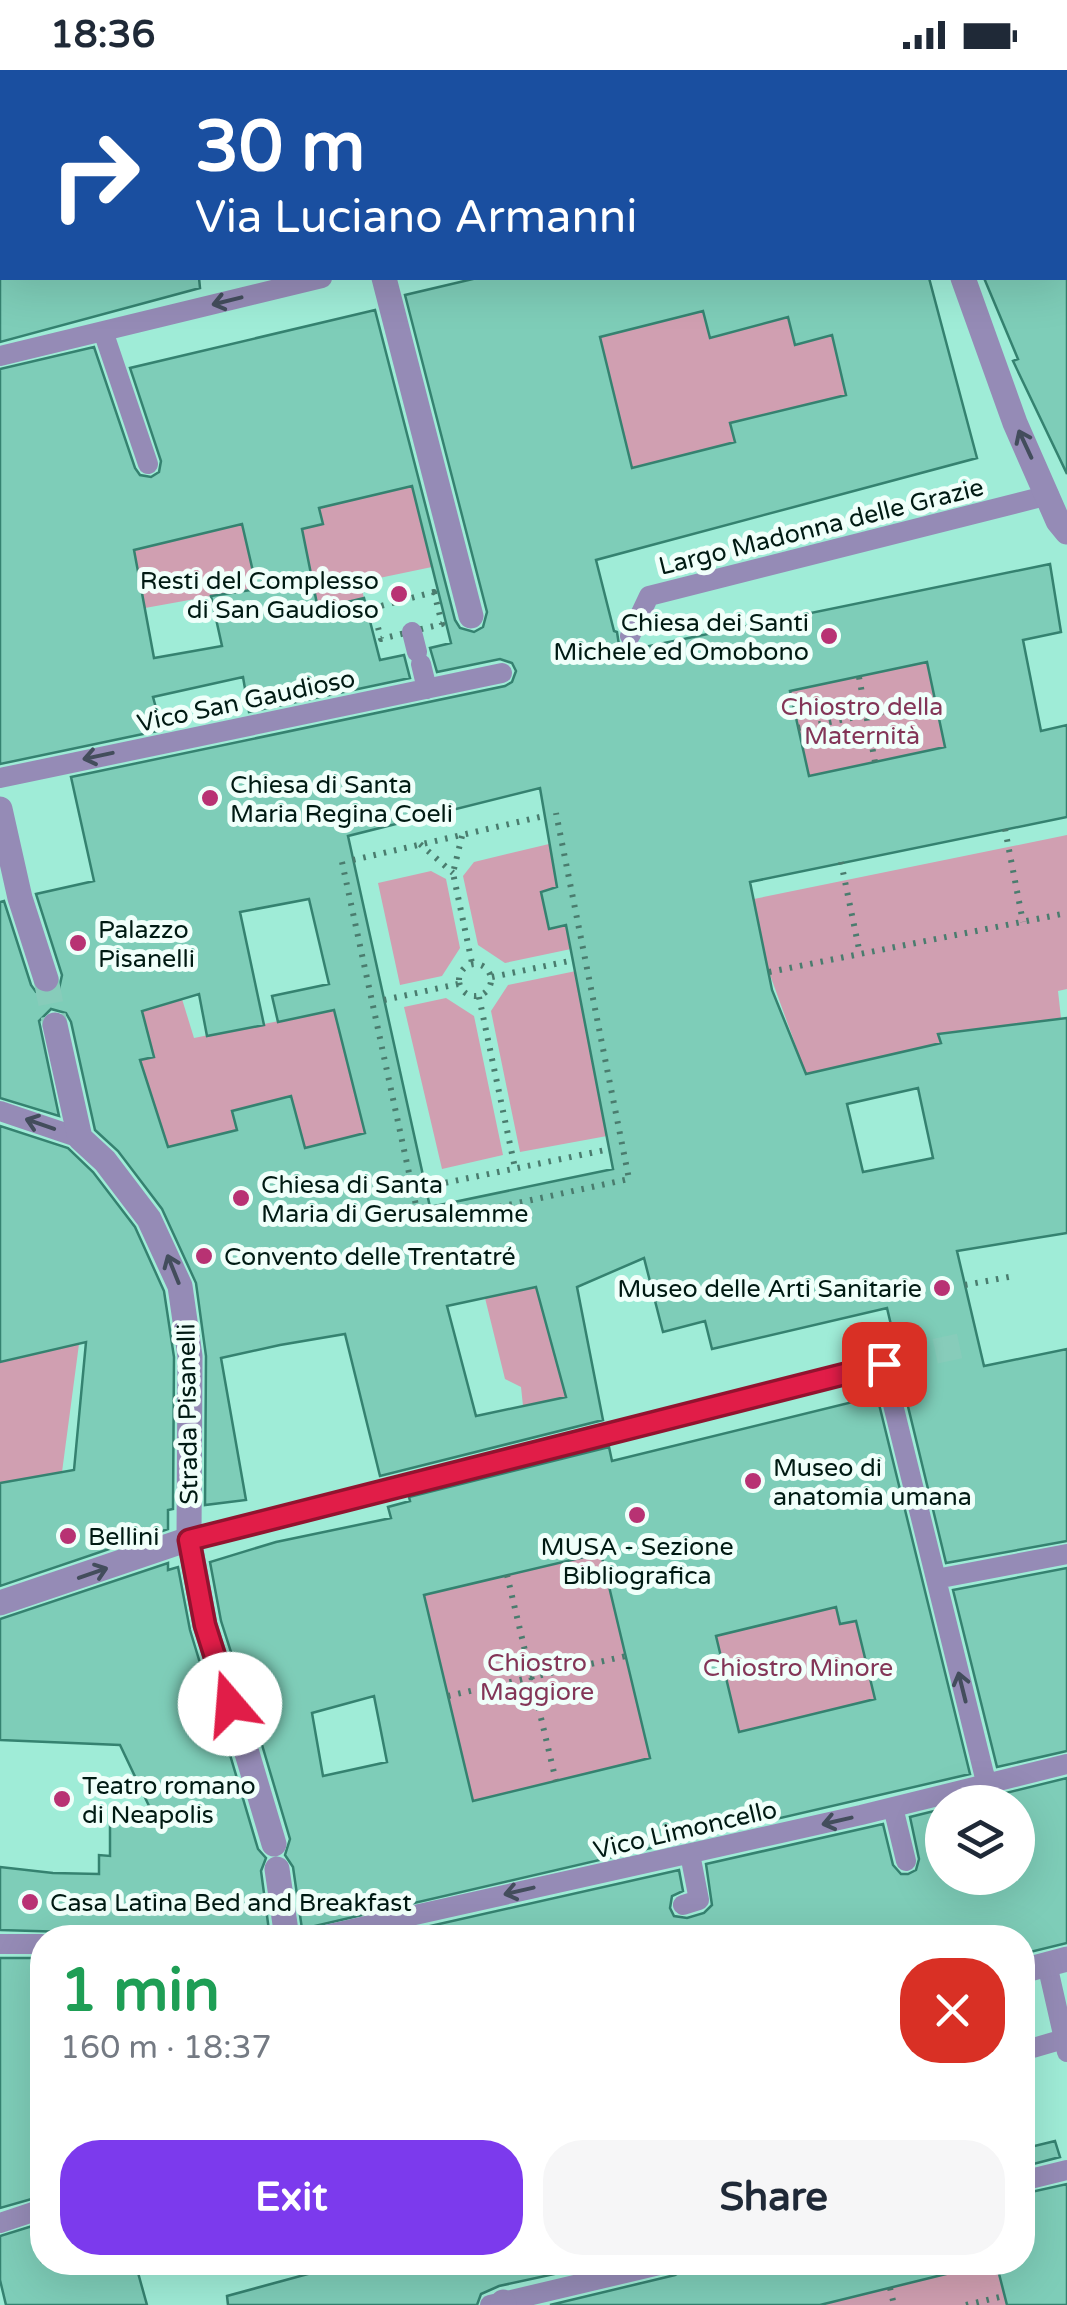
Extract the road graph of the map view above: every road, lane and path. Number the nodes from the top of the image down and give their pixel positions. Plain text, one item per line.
1 (314, 280) edge
2 (385, 280) edge
3 (963, 280) edge
4 (103, 331) junction
5 (0, 356) edge
6 (148, 464) dead end
7 (1049, 495) junction
8 (1067, 532) edge
9 (471, 616) dead end
10 (630, 636) dead end
11 (417, 649) dead end
12 (502, 674) dead end
13 (858, 676) dead end
14 (428, 688) junction
15 (936, 702) dead end
16 (866, 716) junction
17 (798, 728) dead end
18 (875, 762) dead end
19 (0, 778) edge
20 (0, 809) edge
21 (556, 813) dead end
22 (544, 816) dead end
23 (1006, 829) dead end
24 (462, 836) junction
25 (420, 844) junction
26 (354, 860) dead end
27 (342, 862) dead end
28 (842, 862) dead end
29 (453, 873) junction
30 (1067, 913) edge
31 (1023, 922) junction
32 (860, 954) junction
33 (574, 960) dead end
34 (472, 963) junction
35 (768, 972) dead end
36 (491, 977) junction
37 (46, 980) tunnel mouth
38 (458, 984) junction
39 (480, 997) junction
40 (384, 1000) dead end
41 (55, 1025) tunnel mouth
42 (0, 1111) edge
43 (80, 1138) junction
44 (610, 1149) dead end
45 (515, 1168) junction
46 (426, 1187) dead end
47 (1014, 1276) dead end
48 (965, 1285) dead end
49 (189, 1540) junction
50 (1067, 1554) edge
51 (507, 1576) dead end
52 (936, 1579) junction
53 (0, 1603) edge
54 (626, 1656) dead end
55 (531, 1677) junction
56 (448, 1696) dead end
57 (230, 1704) dead end
58 (241, 1733) dead end
59 (1067, 1764) edge
60 (556, 1782) dead end
61 (986, 1782) junction
62 (893, 1807) junction
63 (690, 1854) junction
64 (906, 1861) dead end
65 (684, 1905) dead end
66 (285, 1925) edge
67 (370, 1925) edge
68 (0, 1944) edge
69 (30, 1944) edge
70 (1046, 1965) edge
71 (1066, 2046) edge
72 (1035, 2048) edge
73 (1067, 2170) edge
74 (1035, 2177) edge
75 (30, 2213) edge
76 (0, 2224) edge
77 (618, 2275) edge
78 (890, 2288) dead end
79 (1004, 2296) dead end
80 (499, 2304) edge
81 (894, 2305) edge
82 (966, 2305) edge

1 -> 4 lane
2 - 9 street
7 -> 3 street
4 - 5 lane
4 - 6 lane
7 - 8 street
7 - 10 lane, Largo Madonna delle Grazie
11 - 14 lane
12 - 14 lane, Vico San Gaudioso
13 - 16 path
14 -> 19 lane, Vico San Gaudioso
15 - 16 path
16 - 17 path
16 - 18 path
20 - 37 street
21 - 27 path
22 - 24 path
23 - 31 path
24 - 25 path
24 - 29 path
25 - 26 path
25 - 29 path
28 - 32 path
29 - 34 path
30 - 31 path
31 - 32 path
32 - 35 path
33 - 36 path
34 - 36 path
34 - 38 path
36 - 39 path
38 - 39 path
38 - 40 path
39 - 45 path
41 - 43 street
43 -> 42 lane
49 -> 43 street, Strada Pisanelli
44 - 45 path
45 - 46 path
47 - 48 path
49 - 52 lane
53 -> 49 street
49 - 57 street, Strada Pisanelli
50 - 52 lane
51 - 55 path
61 -> 52 lane
54 - 55 path
55 - 56 path
55 - 60 path
58 - 66 street
59 - 61 lane, Vico Limoncello
61 - 62 lane, Vico Limoncello
62 -> 63 lane, Vico Limoncello
62 - 64 lane
63 - 65 lane
63 -> 67 lane, Vico Limoncello
68 - 69 lane
70 - 71 lane
71 - 72 lane
73 - 74 lane
75 - 76 lane
77 - 80 lane
78 - 81 path
79 - 82 path

